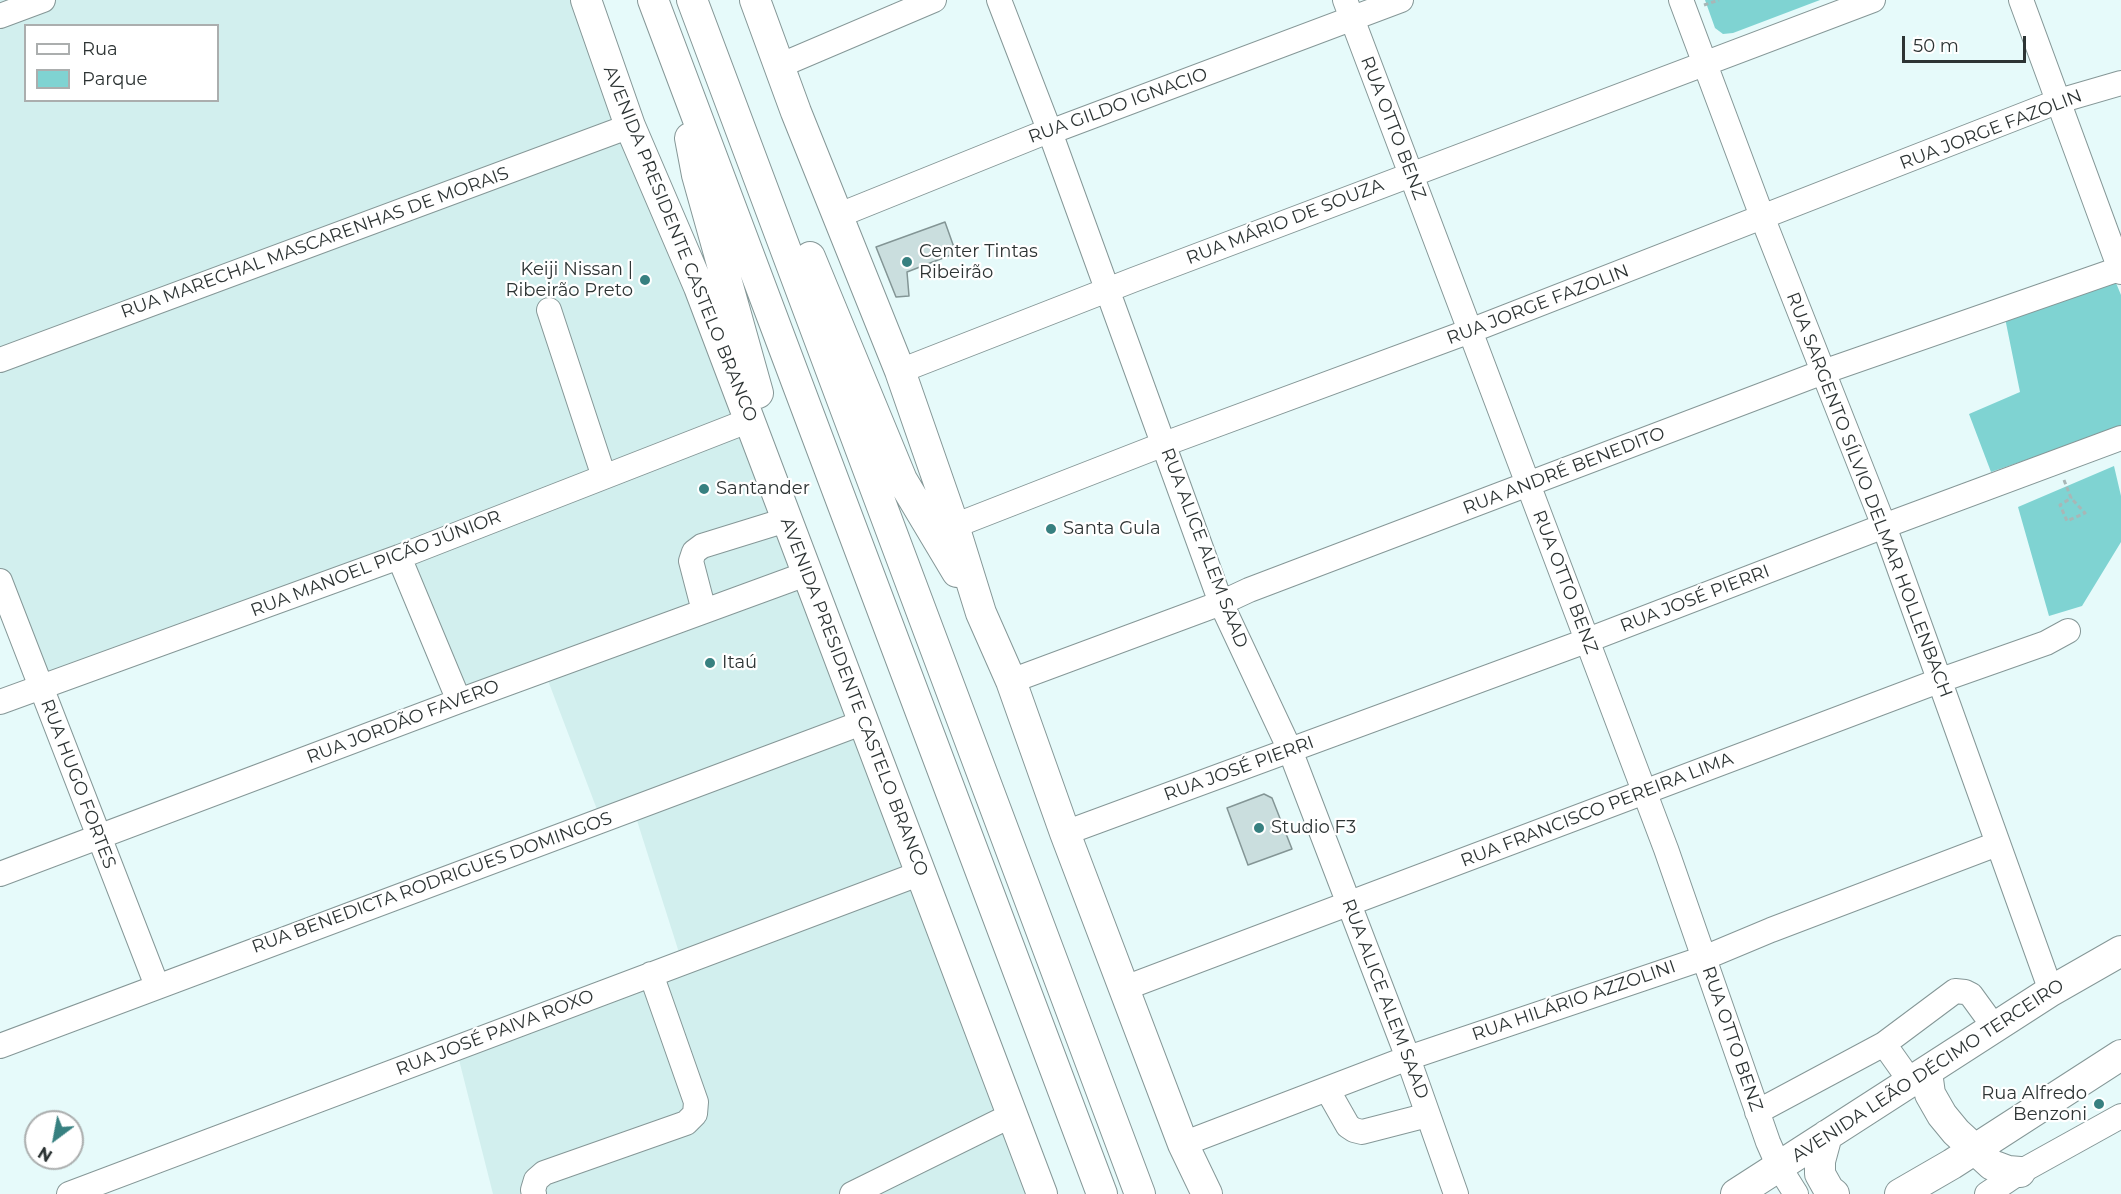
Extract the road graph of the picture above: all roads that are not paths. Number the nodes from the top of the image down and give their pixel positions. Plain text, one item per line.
1 (43, 0) edge
2 (586, 0) edge
3 (653, 0) edge
4 (755, 0) edge
5 (934, 0) edge
6 (999, 0) edge
7 (1401, 0) edge
8 (1680, 0) edge
9 (1873, 0) edge
10 (2020, 0) edge
11 (693, 3) edge
12 (1349, 9) edge
13 (0, 16) edge
14 (675, 56) junction
15 (1704, 65) junction
16 (779, 66) junction
17 (2121, 83) edge
18 (2059, 102) junction
19 (630, 126) junction
20 (1050, 132) junction
21 (1411, 174) junction
22 (837, 216) junction
23 (1762, 219) junction
24 (2120, 270) edge
25 (1107, 290) junction
26 (549, 310) dead end
27 (1470, 332) junction
28 (0, 360) edge
29 (900, 371) junction
30 (1822, 372) junction
31 (750, 420) junction
32 (2121, 438) edge
33 (1164, 445) junction
34 (604, 477) junction
35 (1528, 485) junction
36 (785, 516) junction
37 (954, 526) junction
38 (1884, 526) junction
39 (399, 557) junction
40 (806, 574) junction
41 (0, 581) edge
42 (1221, 603) junction
43 (704, 611) junction
44 (981, 613) junction
45 (2068, 631) dead end
46 (1587, 640) junction
47 (1941, 680) junction
48 (1011, 681) junction
49 (40, 687) junction
50 (459, 701) junction
51 (0, 702) edge
52 (864, 722) junction
53 (1290, 750) junction
54 (1644, 792) junction
55 (1065, 833) junction
56 (99, 837) junction
57 (1997, 844) junction
58 (921, 873) junction
59 (0, 874) edge
60 (1349, 904) junction
61 (2121, 951) edge
62 (1704, 958) junction
63 (651, 974) junction
64 (157, 986) junction
65 (1125, 988) junction
66 (2051, 991) junction
67 (1995, 1028) junction
68 (1884, 1044) junction
69 (0, 1046) edge
70 (2121, 1055) edge
71 (1408, 1058) junction
72 (1919, 1077) junction
73 (1327, 1089) junction
74 (1757, 1112) junction
75 (1012, 1115) junction
76 (1428, 1115) junction
77 (2121, 1116) edge
78 (1827, 1135) junction
79 (1183, 1144) junction
80 (1974, 1150) junction
81 (1779, 1167) junction
82 (2020, 1172) junction
83 (69, 1194) edge
84 (534, 1194) edge
85 (852, 1194) edge
86 (1041, 1194) edge
87 (1102, 1194) edge
88 (1140, 1194) edge
89 (1207, 1194) edge
90 (1456, 1194) edge
91 (1736, 1194) edge
92 (1796, 1194) edge
93 (1834, 1194) edge
94 (1899, 1194) edge
95 (1987, 1194) edge

1 - 13 street
2 - 19 main road, AVENIDA PRESIDENTE CASTELO BRANCO
3 - 14 main road
4 - 16 main road
5 - 16 street
6 - 20 street, RUA ALICE ALEM SAAD
7 - 12 street, RUA GILDO IGNACIO
8 - 15 street, RUA SARGENTO SÍLVIO DELMAR HOLLENBACH
9 - 15 street, RUA MÁRIO DE SOUZA
10 - 18 street
11 - 44 main road
11 - 88 main road
12 - 20 street, RUA GILDO IGNACIO
12 - 21 street, RUA OTTO BENZ
14 - 36 main road
14 - 87 main road
15 - 21 street, RUA MÁRIO DE SOUZA
15 - 23 street, RUA SARGENTO SÍLVIO DELMAR HOLLENBACH
16 - 22 main road
17 - 18 street, RUA JORGE FAZOLIN
18 - 23 street, RUA JORGE FAZOLIN
18 - 24 street
19 - 28 street, RUA MARECHAL MASCARENHAS DE MORAIS
19 - 31 main road, AVENIDA PRESIDENTE CASTELO BRANCO
20 - 22 street, RUA GILDO IGNACIO
20 - 25 street, RUA ALICE ALEM SAAD
21 - 25 street, RUA MÁRIO DE SOUZA
21 - 27 street, RUA OTTO BENZ
22 - 29 main road
23 - 27 street, RUA JORGE FAZOLIN
23 - 30 street, RUA SARGENTO SÍLVIO DELMAR HOLLENBACH
24 - 30 street, RUA ANDRÉ BENEDITO
25 - 29 street, RUA MÁRIO DE SOUZA
25 - 33 street, RUA ALICE ALEM SAAD
26 - 34 street
27 - 33 street, RUA JORGE FAZOLIN
27 - 35 street, RUA OTTO BENZ
29 - 37 main road
30 - 35 street, RUA ANDRÉ BENEDITO
30 - 38 street, RUA SARGENTO SÍLVIO DELMAR HOLLENBACH
31 - 34 street, RUA MANOEL PICÃO JÚNIOR
31 - 36 main road, AVENIDA PRESIDENTE CASTELO BRANCO
32 - 38 street, RUA JOSÉ PIERRI
33 - 37 street, RUA JORGE FAZOLIN
33 - 42 street, RUA ALICE ALEM SAAD
34 - 39 street, RUA MANOEL PICÃO JÚNIOR
35 - 42 street, RUA ANDRÉ BENEDITO
35 - 46 street, RUA OTTO BENZ
36 - 40 main road, AVENIDA PRESIDENTE CASTELO BRANCO
36 - 43 street
37 - 44 main road
38 - 46 street, RUA JOSÉ PIERRI
38 - 47 street, RUA SARGENTO SÍLVIO DELMAR HOLLENBACH
39 - 49 street, RUA MANOEL PICÃO JÚNIOR
39 - 50 street
40 - 43 street, RUA JORDÃO FAVERO
40 - 52 main road, AVENIDA PRESIDENTE CASTELO BRANCO
41 - 49 street, RUA HUGO FORTES
42 - 48 street, RUA ANDRÉ BENEDITO
42 - 53 street, RUA ALICE ALEM SAAD
43 - 50 street, RUA JORDÃO FAVERO
44 - 48 main road
45 - 47 street, RUA FRANCISCO PEREIRA LIMA
46 - 53 street, RUA JOSÉ PIERRI
46 - 54 street, RUA OTTO BENZ
47 - 54 street, RUA FRANCISCO PEREIRA LIMA
47 - 57 street, RUA SARGENTO SÍLVIO DELMAR HOLLENBACH
48 - 55 main road
49 - 51 street, RUA MANOEL PICÃO JÚNIOR
49 - 56 street, RUA HUGO FORTES
50 - 56 street, RUA JORDÃO FAVERO
52 - 58 main road, AVENIDA PRESIDENTE CASTELO BRANCO
52 - 64 street, RUA BENEDICTA RODRIGUES DOMINGOS
53 - 55 street, RUA JOSÉ PIERRI
53 - 60 street, RUA ALICE ALEM SAAD
54 - 60 street, RUA FRANCISCO PEREIRA LIMA
54 - 62 street, RUA OTTO BENZ
55 - 65 main road
56 - 59 street, RUA JORDÃO FAVERO
56 - 64 street, RUA HUGO FORTES
57 - 62 street, RUA HILÁRIO AZZOLINI
57 - 66 street, RUA SARGENTO SÍLVIO DELMAR HOLLENBACH
58 - 63 street, RUA JOSÉ PAIVA ROXO
58 - 75 main road, AVENIDA PRESIDENTE CASTELO BRANCO
60 - 65 street, RUA FRANCISCO PEREIRA LIMA
60 - 71 street, RUA ALICE ALEM SAAD
61 - 66 main road, AVENIDA LEÃO DÉCIMO TERCEIRO
62 - 71 street, RUA HILÁRIO AZZOLINI
62 - 74 street, RUA OTTO BENZ
63 - 83 street, RUA JOSÉ PAIVA ROXO
63 - 84 street
64 - 69 street, RUA BENEDICTA RODRIGUES DOMINGOS
65 - 79 main road
66 - 67 main road, AVENIDA LEÃO DÉCIMO TERCEIRO
67 - 68 street
67 - 72 main road, AVENIDA LEÃO DÉCIMO TERCEIRO
68 - 72 street
68 - 74 street
70 - 80 main road
71 - 73 street, RUA HILÁRIO AZZOLINI
71 - 76 street, RUA ALICE ALEM SAAD
72 - 78 main road, AVENIDA LEÃO DÉCIMO TERCEIRO
72 - 80 main road
73 - 76 street
73 - 79 street, RUA HILÁRIO AZZOLINI
74 - 81 street, RUA OTTO BENZ
75 - 85 street
75 - 86 main road, AVENIDA PRESIDENTE CASTELO BRANCO
76 - 90 street, RUA ALICE ALEM SAAD
77 - 82 street
78 - 81 main road, AVENIDA LEÃO DÉCIMO TERCEIRO
78 - 93 main road
79 - 89 main road
80 - 82 main road
80 - 94 main road
81 - 91 main road, AVENIDA LEÃO DÉCIMO TERCEIRO
81 - 92 street, RUA OTTO BENZ
82 - 95 street

